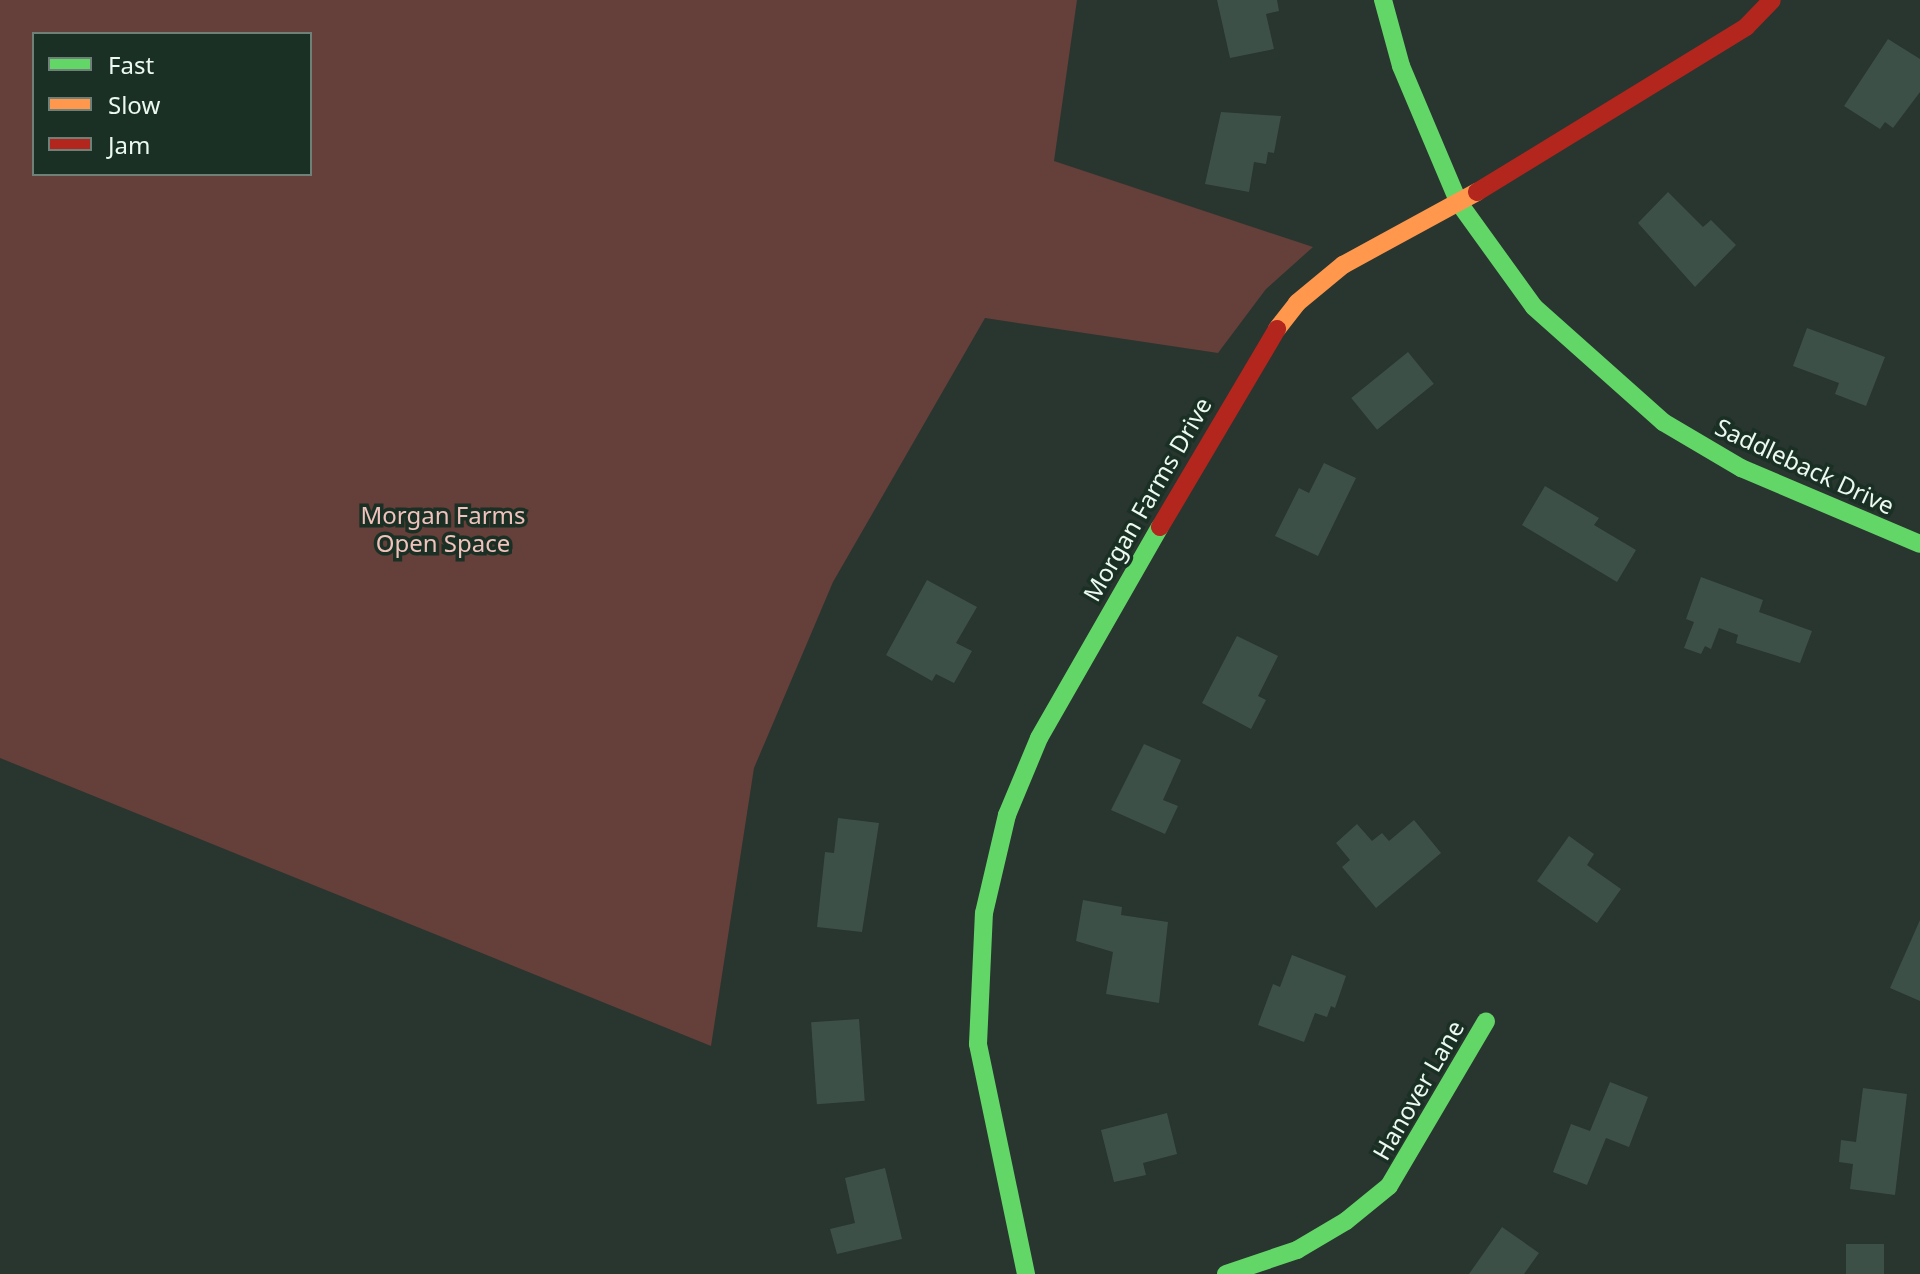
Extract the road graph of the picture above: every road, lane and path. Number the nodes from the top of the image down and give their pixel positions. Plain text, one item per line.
1 (1383, 0) edge
2 (1772, 0) edge
3 (1459, 203) junction
4 (1920, 544) edge
5 (1486, 1021) dead end
6 (1026, 1274) edge
7 (1226, 1274) edge

1 - 3 street, Saddleback Drive
2 - 3 street, Morgan Farms Drive
3 - 4 street, Saddleback Drive
3 - 6 street, Morgan Farms Drive
5 - 7 street, Hanover Lane

